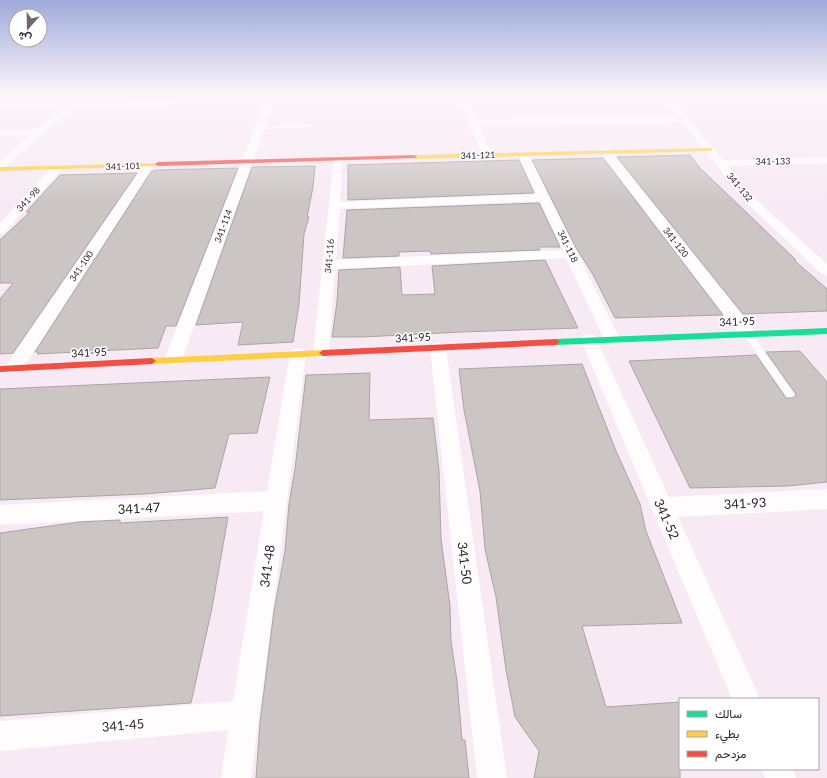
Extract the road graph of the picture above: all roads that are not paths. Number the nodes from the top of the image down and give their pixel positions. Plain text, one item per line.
1 (41, 129) edge
2 (260, 129) edge
3 (477, 129) edge
4 (693, 129) edge
5 (38, 132) junction
6 (0, 133) edge
7 (710, 150) junction
8 (605, 151) junction
9 (523, 154) junction
10 (487, 155) junction
11 (338, 159) junction
12 (827, 160) edge
13 (247, 162) junction
14 (720, 163) junction
15 (149, 165) junction
16 (0, 166) edge
17 (57, 168) junction
18 (0, 170) edge
19 (544, 197) junction
20 (334, 206) junction
21 (16, 212) junction
22 (0, 213) edge
23 (0, 230) edge
24 (572, 254) junction
25 (328, 265) junction
26 (827, 271) edge
27 (827, 331) edge
28 (747, 333) junction
29 (612, 339) junction
30 (589, 340) junction
31 (438, 348) junction
32 (322, 353) junction
33 (298, 354) junction
34 (173, 360) junction
35 (7, 368) edge
36 (790, 395) dead end
37 (827, 499) edge
38 (277, 500) junction
39 (662, 508) junction
40 (0, 515) edge
41 (746, 698) edge
42 (246, 714) junction
43 (0, 736) edge
44 (236, 778) edge
45 (492, 778) edge

1 - 5 street
2 - 13 street, 341-114
3 - 10 street
4 - 7 street, 341-132
5 - 6 street
5 - 16 street
7 - 8 street, 341-121
7 - 14 street, 341-132
8 - 9 street, 341-121
8 - 28 street, 341-120
9 - 10 street, 341-121
9 - 19 street, 341-118
10 - 11 street, 341-121
11 - 13 street, 341-121
11 - 20 street, 341-116
12 - 14 street, 341-133
13 - 15 street, 341-101
13 - 34 street, 341-114
14 - 26 street, 341-132
15 - 17 street, 341-101
15 - 35 street, 341-100
17 - 18 street, 341-101
17 - 21 street, 341-98
19 - 20 street
19 - 24 street, 341-118
20 - 25 street, 341-116
21 - 22 street
21 - 23 street, 341-98
24 - 25 street
24 - 29 street, 341-118
25 - 32 street, 341-116
27 - 28 street, 341-95
28 - 29 street, 341-95
28 - 36 lane
29 - 30 street, 341-95
30 - 31 street, 341-95
30 - 39 street, 341-52
31 - 32 street, 341-95
31 - 45 street, 341-50
32 - 33 street, 341-95
33 - 34 street, 341-95
33 - 38 street, 341-48
34 - 35 street, 341-95
37 - 39 street, 341-93
38 - 40 street, 341-47
38 - 42 street, 341-48
39 - 41 street, 341-52
42 - 43 street, 341-45
42 - 44 street, 341-48

